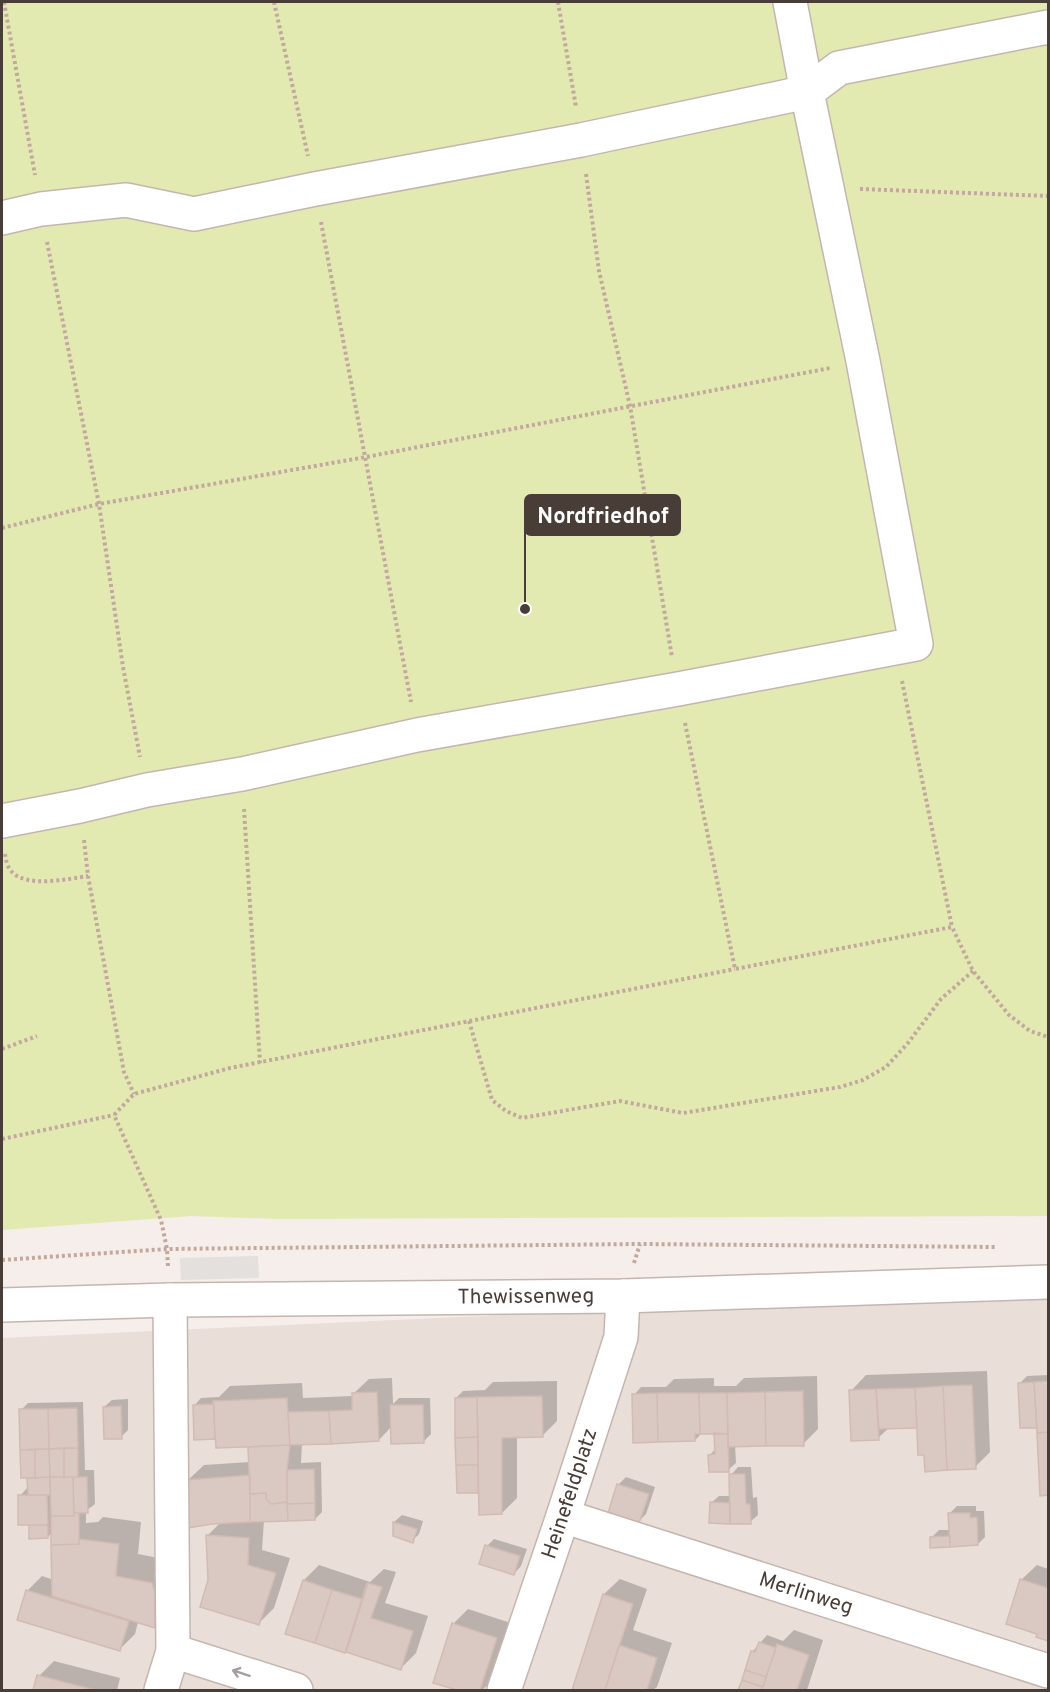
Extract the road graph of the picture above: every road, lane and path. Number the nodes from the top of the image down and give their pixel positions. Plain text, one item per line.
1 (4, 2) edge
2 (274, 2) edge
3 (558, 2) edge
4 (790, 2) edge
5 (1048, 27) edge
6 (807, 92) junction
7 (581, 140) junction
8 (828, 188) junction
9 (315, 189) junction
10 (1048, 196) edge
11 (41, 209) junction
12 (2, 218) edge
13 (863, 361) junction
14 (366, 457) junction
15 (99, 504) junction
16 (2, 528) edge
17 (916, 644) junction
18 (417, 735) junction
19 (242, 774) junction
20 (147, 790) junction
21 (80, 806) junction
22 (3, 836) edge
23 (88, 876) junction
24 (952, 927) dead end
25 (735, 969) dead end
26 (974, 971) dead end
27 (469, 1021) junction
28 (37, 1036) dead end
29 (2, 1049) edge
30 (260, 1062) junction
31 (134, 1094) junction
32 (114, 1115) junction
33 (2, 1139) edge
34 (1002, 1247) dead end
35 (168, 1250) junction
36 (2, 1260) edge
37 (1048, 1282) edge
38 (623, 1296) junction
39 (170, 1300) junction
40 (2, 1305) edge
41 (563, 1516) junction
42 (173, 1651) junction
43 (1048, 1671) edge
44 (161, 1690) edge
45 (296, 1690) edge
46 (504, 1690) edge

1 - 11 path
2 - 9 path
3 - 7 path
4 - 6 street
5 - 6 street
6 - 7 street
6 - 8 street
7 - 9 street
8 - 10 path
8 - 13 street
9 - 11 street
9 - 14 path
11 - 12 street
11 - 15 path
13 - 14 path
13 - 17 street
14 - 15 path
14 - 18 path
15 - 16 path
15 - 20 path
17 - 18 street
17 - 24 path
18 - 19 street
19 - 20 street
19 - 30 path
20 - 21 street
21 - 22 street
21 - 23 path
22 - 23 path
23 - 31 path
25 - 27 path
26 - 27 path
27 - 30 path
28 - 29 path
30 - 31 path
31 - 32 path
32 - 33 path
32 - 35 path
34 - 35 path
35 - 36 path
37 - 38 street, Thewissenweg
38 - 39 street, Thewissenweg
38 - 41 street, Heinefeldplatz
39 - 40 street, Thewissenweg
39 - 42 street
41 - 43 street, Merlinweg
41 - 46 street, Heinefeldplatz
42 - 44 street
45 -> 42 street

